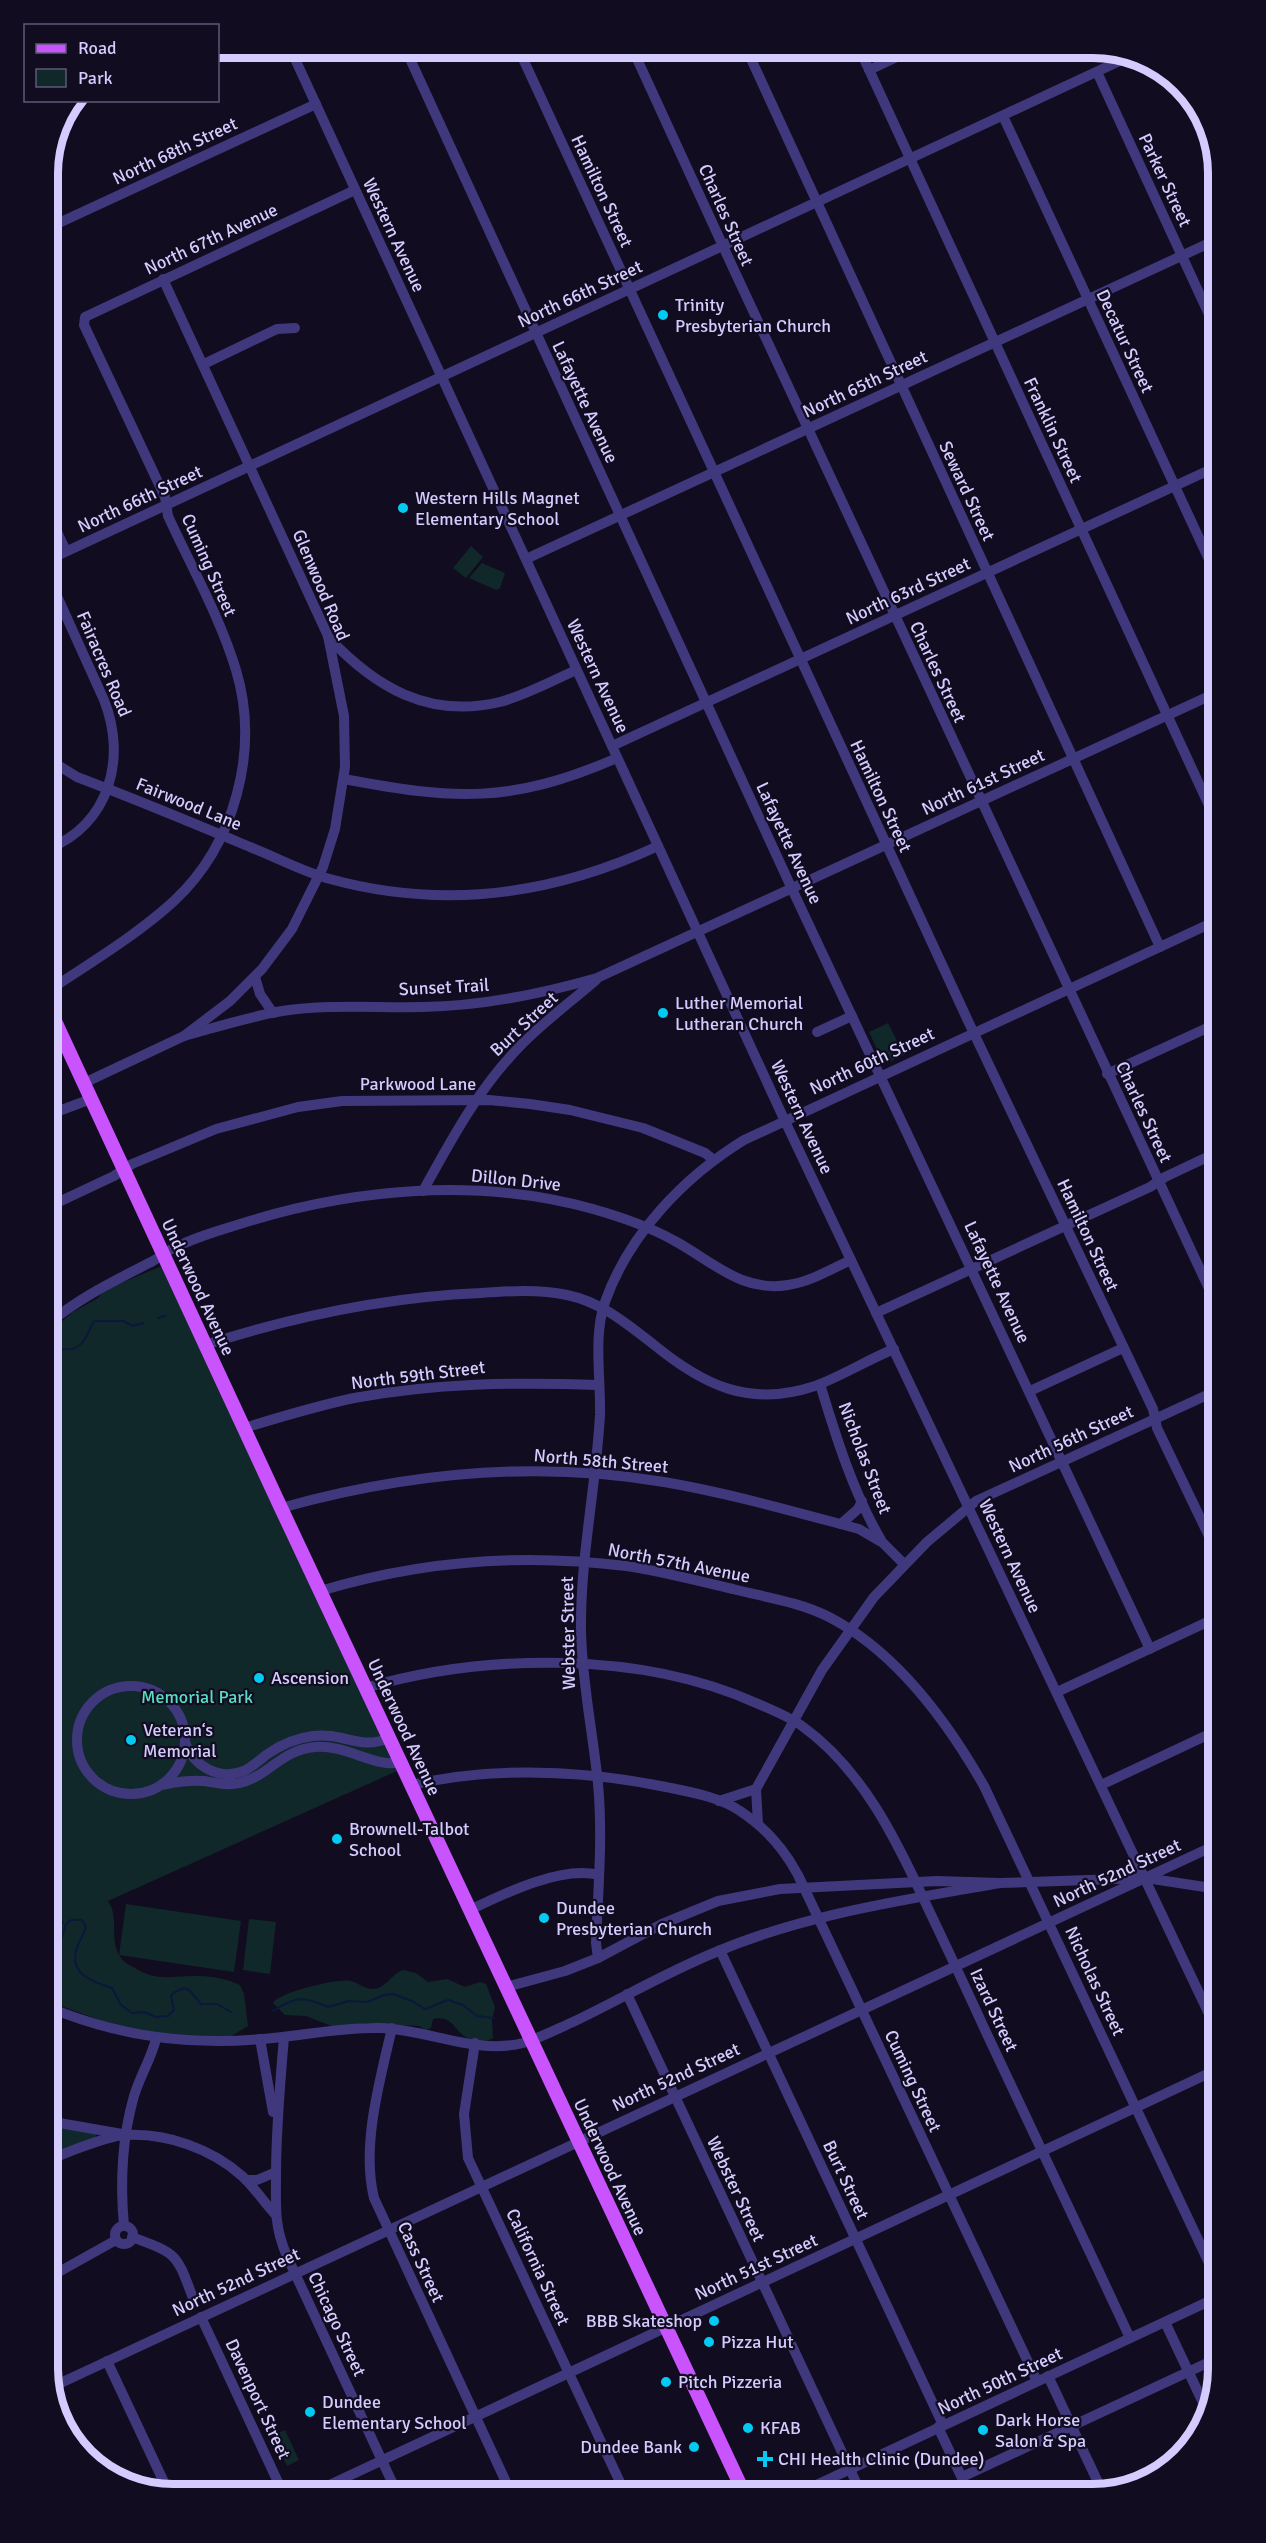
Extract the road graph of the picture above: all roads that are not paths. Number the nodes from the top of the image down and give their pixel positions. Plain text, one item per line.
1 (295, 58) edge
2 (410, 58) edge
3 (523, 58) edge
4 (637, 59) edge
5 (751, 59) edge
6 (864, 59) edge
7 (893, 59) edge
8 (1118, 62) edge
9 (869, 70) junction
10 (1097, 72) junction
11 (316, 104) junction
12 (1003, 116) junction
13 (909, 159) junction
14 (355, 190) junction
15 (816, 202) junction
16 (59, 223) edge
17 (1208, 243) edge
18 (722, 246) junction
19 (1182, 255) junction
20 (164, 279) junction
21 (629, 290) junction
22 (1088, 299) junction
23 (1208, 312) edge
24 (84, 320) joint
25 (295, 328) dead end
26 (536, 333) junction
27 (994, 342) junction
28 (204, 364) junction
29 (441, 378) junction
30 (900, 386) junction
31 (807, 429) junction
32 (251, 466) junction
33 (1208, 471) edge
34 (713, 472) junction
35 (1175, 486) junction
36 (167, 506) junction
37 (620, 516) junction
38 (1081, 530) junction
39 (59, 536) edge
40 (66, 552) junction
41 (59, 555) edge
42 (1208, 557) edge
43 (526, 559) junction
44 (987, 573) junction
45 (59, 600) edge
46 (894, 616) junction
47 (328, 636) junction
48 (800, 659) junction
49 (576, 670) junction
50 (1208, 697) edge
51 (706, 703) junction
52 (1167, 715) junction
53 (612, 746) junction
54 (617, 758) junction
55 (1074, 759) junction
56 (59, 766) edge
57 (344, 779) junction
58 (107, 789) junction
59 (980, 802) junction
60 (1208, 803) edge
61 (221, 835) junction
62 (59, 843) edge
63 (886, 845) junction
64 (657, 846) junction
65 (320, 875) junction
66 (792, 889) junction
67 (1208, 924) edge
68 (697, 933) junction
69 (1160, 946) junction
70 (255, 977) junction
71 (597, 978) junction
72 (59, 984) edge
73 (566, 987) junction
74 (1067, 990) junction
75 (573, 1000) junction
76 (273, 1013) junction
77 (852, 1016) junction
78 (1208, 1028) edge
79 (59, 1029) edge
80 (817, 1032) dead end
81 (973, 1032) junction
82 (184, 1036) junction
83 (1107, 1074) junction
84 (880, 1076) junction
85 (84, 1083) junction
86 (91, 1099) junction
87 (476, 1100) junction
88 (59, 1110) edge
89 (784, 1119) junction
90 (1208, 1157) edge
91 (714, 1160) junction
92 (124, 1170) junction
93 (1158, 1182) junction
94 (423, 1191) junction
95 (59, 1202) edge
96 (1065, 1226) junction
97 (647, 1227) junction
98 (163, 1255) junction
99 (851, 1260) junction
100 (972, 1269) junction
101 (1208, 1287) edge
102 (603, 1308) junction
103 (876, 1313) junction
104 (58, 1317) edge
105 (205, 1344) junction
106 (1123, 1348) junction
107 (894, 1349) junction
108 (820, 1384) junction
109 (599, 1385) junction
110 (1030, 1391) junction
111 (1208, 1395) edge
112 (1155, 1419) junction
113 (243, 1428) junction
114 (1062, 1462) junction
115 (594, 1473) junction
116 (862, 1501) junction
117 (968, 1507) junction
118 (281, 1508) junction
119 (842, 1524) junction
120 (1208, 1534) edge
121 (883, 1543) junction
122 (585, 1562) junction
123 (904, 1564) junction
124 (320, 1591) junction
125 (1208, 1622) edge
126 (849, 1630) junction
127 (1150, 1649) junction
128 (582, 1664) junction
129 (365, 1688) junction
130 (1057, 1692) junction
131 (794, 1721) junction
132 (1208, 1735) edge
133 (184, 1738) junction
134 (389, 1738) junction
135 (400, 1762) junction
136 (596, 1775) junction
137 (411, 1785) junction
138 (1101, 1785) junction
139 (159, 1786) junction
140 (756, 1789) junction
141 (719, 1801) junction
142 (758, 1824) junction
143 (1208, 1849) edge
144 (599, 1875) junction
145 (1146, 1878) junction
146 (1029, 1882) junction
147 (916, 1883) junction
148 (1000, 1883) junction
149 (804, 1887) junction
150 (1208, 1887) edge
151 (923, 1897) junction
152 (470, 1910) junction
153 (819, 1918) junction
154 (1049, 1922) junction
155 (720, 1950) junction
156 (598, 1958) junction
157 (955, 1966) junction
158 (506, 1987) junction
159 (627, 1994) junction
160 (862, 2009) junction
161 (58, 2011) edge
162 (1208, 2011) edge
163 (392, 2028) junction
164 (284, 2037) junction
165 (156, 2039) junction
166 (260, 2039) junction
167 (531, 2040) junction
168 (475, 2043) junction
169 (768, 2052) junction
170 (1208, 2074) edge
171 (674, 2096) junction
172 (1136, 2108) junction
173 (58, 2123) edge
174 (276, 2124) junction
175 (126, 2134) junction
176 (578, 2140) junction
177 (1042, 2152) junction
178 (58, 2158) edge
179 (276, 2172) junction
180 (246, 2180) junction
181 (482, 2186) junction
182 (949, 2195) junction
183 (275, 2214) junction
184 (124, 2226) junction
185 (388, 2229) junction
186 (132, 2237) junction
187 (856, 2239) junction
188 (117, 2240) junction
189 (1208, 2261) edge
190 (58, 2272) edge
191 (295, 2273) junction
192 (762, 2283) junction
193 (193, 2298) dead end
194 (1208, 2302) edge
195 (201, 2317) junction
196 (1165, 2322) junction
197 (666, 2328) junction
198 (1130, 2338) junction
199 (107, 2361) junction
200 (1208, 2363) edge
201 (1189, 2372) junction
202 (569, 2373) junction
203 (1048, 2376) junction
204 (1037, 2381) junction
205 (59, 2383) edge
206 (1203, 2402) edge
207 (476, 2416) junction
208 (941, 2426) junction
209 (1072, 2426) junction
210 (382, 2460) junction
211 (850, 2469) junction
212 (962, 2477) junction
213 (165, 2484) edge
214 (279, 2484) edge
215 (331, 2484) edge
216 (393, 2484) edge
217 (507, 2484) edge
218 (621, 2484) edge
219 (740, 2484) edge
220 (818, 2484) edge
221 (857, 2484) edge
222 (965, 2484) edge
223 (1099, 2484) edge

1 - 11 street, Western Avenue
2 - 26 street, Lafayette Avenue
3 - 21 street, Hamilton Street
4 - 18 street, Charles Street
5 - 15 street, Seward Street
6 - 9 street, Franklin Street
7 - 9 street
8 - 10 street, North 66th Street
9 - 13 street, Franklin Street
10 - 12 street, North 66th Street
10 - 19 street, Parker Street
11 - 14 street, Western Avenue
11 - 16 street, North 68th Street
12 - 13 street, North 66th Street
12 - 22 street, Decatur Street
13 - 15 street, North 66th Street
13 - 27 street, Franklin Street
14 - 20 street, North 67th Avenue
14 - 29 street, Western Avenue
15 - 18 street, North 66th Street
15 - 30 street, Seward Street
17 - 19 street, North 65th Street
18 - 21 street, North 66th Street
18 - 31 street, Charles Street
19 - 22 street, North 65th Street
19 - 23 street, Parker Street
20 - 24 street, North 67th Avenue
20 - 28 street, Glenwood Road
21 - 26 street, North 66th Street
21 - 34 street, Hamilton Street
22 - 27 street, North 65th Street
22 - 35 street, Decatur Street
24 - 36 street, Cuming Street
25 - 28 street
26 - 29 street, North 66th Street
26 - 37 street, Lafayette Avenue
27 - 30 street, North 65th Street
27 - 38 street, Franklin Street
28 - 32 street, Glenwood Road
29 - 32 street, North 66th Street
29 - 43 street, Western Avenue
30 - 31 street, North 65th Street
30 - 44 street, Seward Street
31 - 34 street, North 65th Street
31 - 46 street, Charles Street
32 - 36 street, North 66th Street
32 - 47 street, Glenwood Road
33 - 35 street, North 63rd Street
34 - 37 street, North 65th Street
34 - 48 street, Hamilton Street
35 - 38 street, North 63rd Street
35 - 42 street, Decatur Street
36 - 40 street, North 66th Street
36 - 61 street, Cuming Street
37 - 43 street, North 65th Street
37 - 51 street, Lafayette Avenue
38 - 44 street, North 63rd Street
38 - 52 street, Franklin Street
39 - 40 street
40 - 41 street, North 66th Street
43 - 49 street, Western Avenue
44 - 46 street, North 63rd Street
44 - 55 street, Seward Street
45 - 58 street, Fairacres Road
46 - 48 street, North 63rd Street
46 - 59 street, Charles Street
47 - 49 street
47 - 57 street, Glenwood Road
48 - 51 street, North 63rd Street
48 - 63 street, Hamilton Street
49 - 53 street, Western Avenue
50 - 52 street, North 61st Street
51 - 53 street, North 63rd Street
51 - 66 street, Lafayette Avenue
52 - 55 street, North 61st Street
52 - 60 street, Franklin Street
53 - 54 street, Western Avenue
54 - 57 street
54 - 64 street, Western Avenue
55 - 59 street, North 61st Street
55 - 69 street, Seward Street
56 - 58 street, Fairwood Lane
57 - 65 street, Glenwood Road
58 - 61 street, Fairwood Lane
58 - 62 street, Fairacres Road
59 - 63 street, North 61st Street
59 - 74 street, Charles Street
61 - 65 street, Fairwood Lane
61 - 72 street
63 - 66 street, North 61st Street
63 - 81 street, Hamilton Street
64 - 65 street, Fairwood Lane
64 - 68 street, Western Avenue
65 - 70 street, Glenwood Road
66 - 68 street, North 61st Street
66 - 77 street, Lafayette Avenue
67 - 69 street, North 60th Street
68 - 71 street, Sunset Trail
68 - 89 street, Western Avenue
69 - 74 street, North 60th Street
70 - 76 street
70 - 82 street, Glenwood Road
71 - 73 street, Sunset Trail
71 - 75 street, Burt Street
73 - 75 street
73 - 76 street, Sunset Trail
74 - 81 street, North 60th Street
74 - 83 street, Charles Street
75 - 87 street, Burt Street
76 - 82 street, Sunset Trail
77 - 80 street
77 - 84 street, Lafayette Avenue
78 - 83 street
79 - 85 main road, Underwood Avenue
81 - 84 street, North 60th Street
81 - 96 street, Hamilton Street
82 - 85 street, Glenwood Road
83 - 93 street, Charles Street
84 - 89 street, North 60th Street
84 - 100 street, Lafayette Avenue
85 - 86 main road, Underwood Avenue
86 - 88 street
86 - 92 main road, Underwood Avenue
87 - 91 street, Parkwood Lane
87 - 92 street, Parkwood Lane
87 - 94 street, Burt Street
89 - 91 street, North 60th Street
89 - 99 street, Western Avenue
90 - 93 street
91 - 97 street, North 60th Street
92 - 95 street
92 - 98 main road, Underwood Avenue
93 - 96 street
93 - 101 street, Charles Street
94 - 97 street, Dillon Drive
94 - 98 street, Dillon Drive
96 - 100 street
96 - 106 street, Hamilton Street
97 - 99 street, Dillon Drive
97 - 102 street, North 60th Street
98 - 104 street, Dillon Drive
98 - 105 main road, Underwood Avenue
99 - 103 street, Western Avenue
100 - 103 street
100 - 110 street, Lafayette Avenue
102 - 105 street
102 - 108 street
102 - 109 street, Webster Street
103 - 107 street, Western Avenue
105 - 113 main road, Underwood Avenue
106 - 110 street
106 - 112 street, Hamilton Street
107 - 108 street
107 - 117 street, Western Avenue
108 - 116 street, Nicholas Street
109 - 113 street, North 59th Street
109 - 115 street, Webster Street
110 - 114 street, Lafayette Avenue
111 - 112 street, North 56th Street
112 - 114 street, North 56th Street
112 - 120 street, Hamilton Street
113 - 118 main road, Underwood Avenue
114 - 117 street, North 56th Street
114 - 127 street, Lafayette Avenue
115 - 118 street, North 58th Street
115 - 119 street, North 58th Street
115 - 122 street, Webster Street
116 - 119 street
116 - 121 street, Nicholas Street
117 - 123 street, North 56th Street
117 - 130 street, Western Avenue
118 - 124 main road, Underwood Avenue
119 - 121 street, North 58th Street
121 - 123 street, North 58th Street
122 - 124 street, North 57th Avenue
122 - 126 street, North 57th Avenue
122 - 128 street, Webster Street
123 - 126 street, North 56th Street
124 - 129 main road, Underwood Avenue
125 - 127 street
126 - 131 street, North 56th Street
126 - 146 street, Nicholas Street
127 - 130 street
128 - 129 street, Izard Street
128 - 131 street, Izard Street
128 - 136 street, Webster Street
129 - 134 main road, Underwood Avenue
130 - 138 street, Western Avenue
131 - 140 street, North 56th Street
131 - 147 street, Izard Street
132 - 138 street
133 - 134 street
133 - 139 street
133 - 139 street
134 - 135 main road, Underwood Avenue
135 - 137 main road, Underwood Avenue
135 - 139 street
136 - 137 street
136 - 141 street
136 - 144 street, Webster Street
137 - 152 main road, Underwood Avenue
138 - 145 street, Western Avenue
140 - 141 street
140 - 142 street
141 - 142 street, Cuming Street
142 - 149 street, Cuming Street
143 - 145 street, North 52nd Street
144 - 152 street
144 - 156 street, Webster Street
145 - 146 street
145 - 150 street
145 - 154 street, North 52nd Street
145 - 162 street, Western Avenue
146 - 148 street
146 - 154 street, Nicholas Street
147 - 148 street
147 - 149 street
147 - 151 street, Izard Street
148 - 151 street
149 - 153 street, Cuming Street
149 - 156 street
151 - 153 street
151 - 157 street, Izard Street
152 - 158 main road, Underwood Avenue
153 - 155 street
153 - 160 street, Cuming Street
154 - 157 street, North 52nd Street
154 - 172 street, Nicholas Street
155 - 159 street
155 - 169 street, Burt Street
156 - 158 street
157 - 160 street, North 52nd Street
157 - 177 street, Izard Street
158 - 167 main road, Underwood Avenue
159 - 167 street
159 - 171 street, Webster Street
160 - 169 street, North 52nd Street
160 - 182 street, Cuming Street
161 - 165 street
163 - 164 street
163 - 168 street
163 - 185 street, Cass Street
164 - 166 street
164 - 174 street, Chicago Street
165 - 166 street
165 - 175 street
166 - 174 street, Chicago Street
167 - 168 street
167 - 176 main road, Underwood Avenue
168 - 181 street, California Street
169 - 171 street, North 52nd Street
169 - 187 street, Burt Street
170 - 172 street, North 51st Street
171 - 176 street, North 52nd Street
171 - 192 street, Webster Street
172 - 177 street, North 51st Street
172 - 189 street, Nicholas Street
173 - 175 street
174 - 179 street, Chicago Street
175 - 178 street
175 - 180 street
175 - 184 street
176 - 181 street, North 52nd Street
176 - 197 main road, Underwood Avenue
177 - 182 street, North 51st Street
177 - 198 street, Izard Street
179 - 180 street
179 - 183 street, Chicago Street
180 - 183 street
181 - 185 street, North 52nd Street
181 - 202 street, California Street
182 - 187 street, North 51st Street
182 - 204 street, Cuming Street
183 - 191 street, Chicago Street
184 - 186 street
184 - 188 street
185 - 191 street, North 52nd Street
185 - 207 street, Cass Street
186 - 188 street
186 - 193 street
187 - 192 street, North 51st Street
187 - 208 street, Burt Street
188 - 190 street
191 - 195 street, North 52nd Street
191 - 210 street, Chicago Street
192 - 197 street, North 51st Street
192 - 211 street, Webster Street
194 - 196 street, North 50th Street
195 - 199 street, North 52nd Street
195 - 214 street, Davenport Street
196 - 198 street, North 50th Street
196 - 201 street
197 - 202 street, North 51st Street
197 - 219 main road, Underwood Avenue
198 - 203 street, North 50th Street
199 - 205 street, North 52nd Street
199 - 213 street
200 - 201 street
201 - 206 street
201 - 209 street
202 - 207 street, North 51st Street
202 - 218 street, California Street
203 - 204 street, North 50th Street
203 - 209 street
204 - 208 street, North 50th Street
207 - 210 street, North 51st Street
207 - 217 street, Cass Street
208 - 211 street, North 50th Street
208 - 212 street, Burt Street
209 - 212 street
209 - 223 street
210 - 215 street, North 51st Street
210 - 216 street, Chicago Street
211 - 220 street, North 50th Street
211 - 221 street, Webster Street
212 - 222 street, Burt Street

